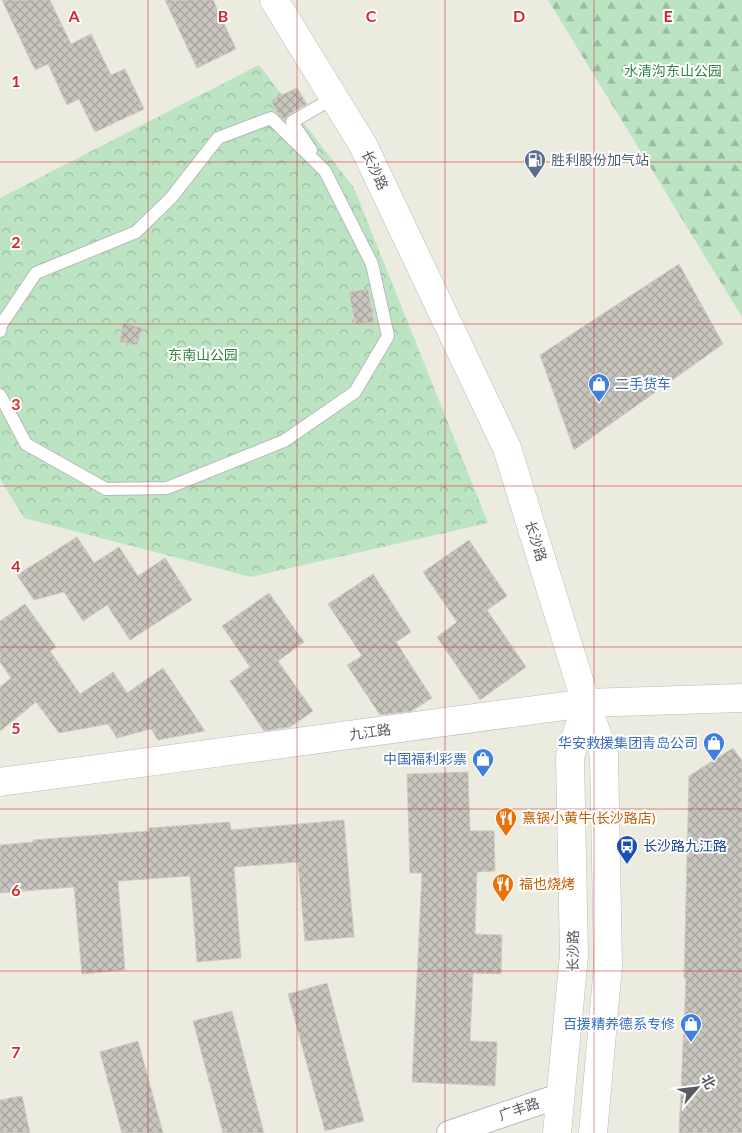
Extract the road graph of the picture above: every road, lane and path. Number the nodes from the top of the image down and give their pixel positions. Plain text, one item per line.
1 (274, 0) edge
2 (334, 98) junction
3 (325, 171) junction
4 (0, 331) edge
5 (0, 396) edge
6 (4, 415) edge
7 (742, 698) edge
8 (586, 703) junction
9 (0, 782) edge
10 (562, 1095) junction
11 (449, 1133) edge
12 (557, 1133) edge
13 (593, 1133) edge

1 - 2 main road, 长沙路
2 - 3 lane
2 - 8 main road, 长沙路
3 - 4 lane
3 - 6 lane
5 - 6 lane
7 - 8 main road, 九江路
8 - 9 main road, 九江路
8 - 10 main road, 长沙路
8 - 13 main road
10 - 11 street, 广丰路
10 - 12 main road, 长沙路

